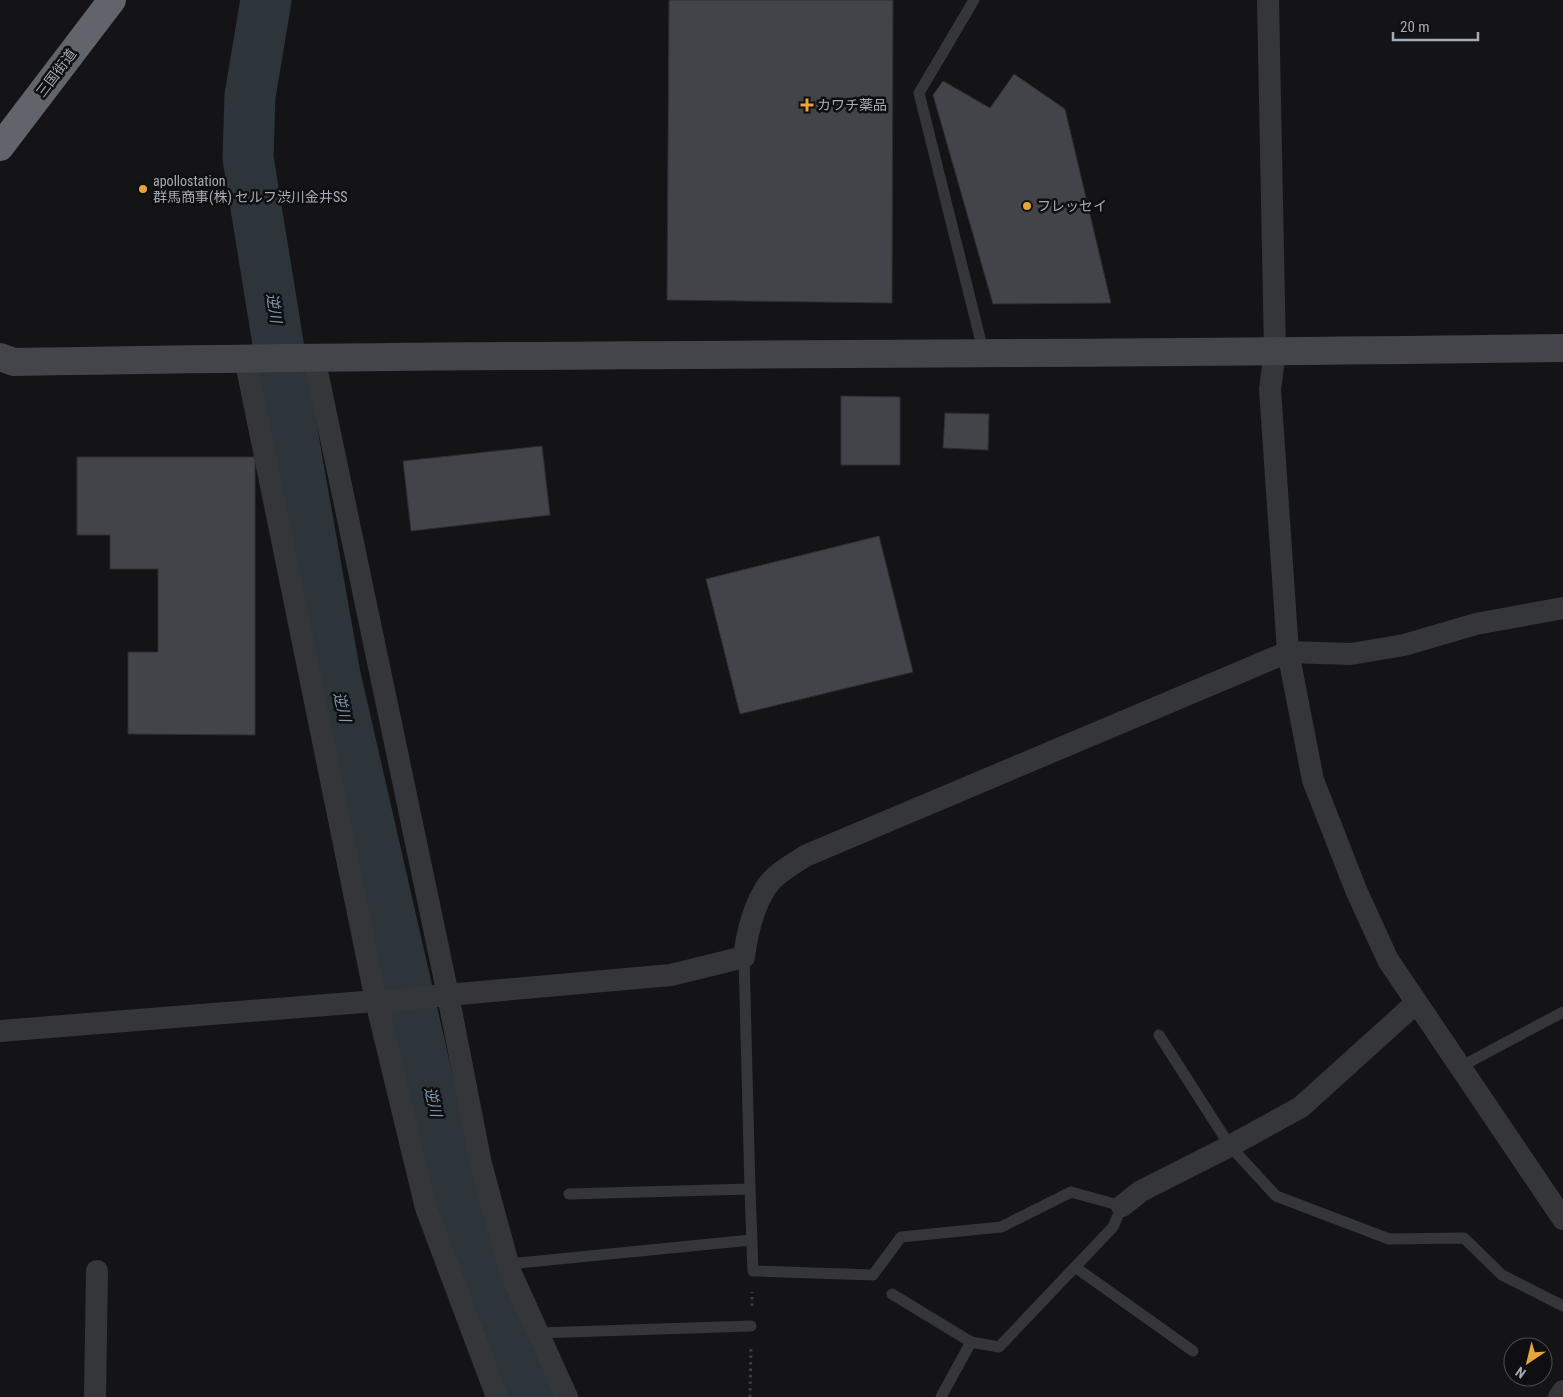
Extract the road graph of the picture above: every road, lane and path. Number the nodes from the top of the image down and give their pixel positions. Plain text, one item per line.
1 (112, 0) edge
2 (974, 0) edge
3 (1268, 0) edge
4 (0, 147) edge
5 (1563, 348) edge
6 (1275, 352) junction
7 (984, 354) junction
8 (0, 357) edge
9 (313, 357) junction
10 (246, 358) junction
11 (1563, 608) edge
12 (1288, 652) junction
13 (744, 957) junction
14 (448, 995) junction
15 (383, 1002) junction
16 (1416, 1003) junction
17 (1563, 1012) edge
18 (0, 1031) edge
19 (1159, 1034) dead end
20 (1460, 1067) junction
21 (1230, 1146) junction
22 (750, 1189) junction
23 (568, 1194) dead end
24 (1122, 1206) junction
25 (1563, 1219) edge
26 (751, 1240) junction
27 (508, 1264) junction
28 (1075, 1266) junction
29 (97, 1271) dead end
30 (892, 1294) dead end
31 (1563, 1306) edge
32 (751, 1326) dead end
33 (538, 1333) junction
34 (971, 1342) junction
35 (1193, 1351) dead end
36 (1563, 1391) edge
37 (95, 1397) edge
38 (497, 1397) edge
39 (567, 1397) edge
40 (941, 1397) edge
41 (1559, 1397) edge

1 - 4 highway, 三国街道
2 - 7 lane
3 - 6 street
5 - 6 street
6 - 7 street
6 - 12 street
7 - 9 street
8 - 10 street
9 - 10 street
9 - 14 street
10 - 15 street
11 - 12 street
12 - 13 street
12 - 16 street
13 - 14 street
13 - 22 lane
14 - 15 street
14 - 27 street
15 - 18 street
15 - 38 street
16 - 20 street
16 - 21 street
17 - 20 lane
19 - 21 lane
20 - 25 street
21 - 24 street
21 - 31 lane
22 - 23 lane
22 - 26 lane
24 - 26 lane
24 - 28 lane
26 - 27 lane
27 - 33 street
28 - 34 lane
28 - 35 lane
29 - 37 street
30 - 34 lane
32 - 33 lane
33 - 39 street
34 - 40 lane
36 - 41 street

